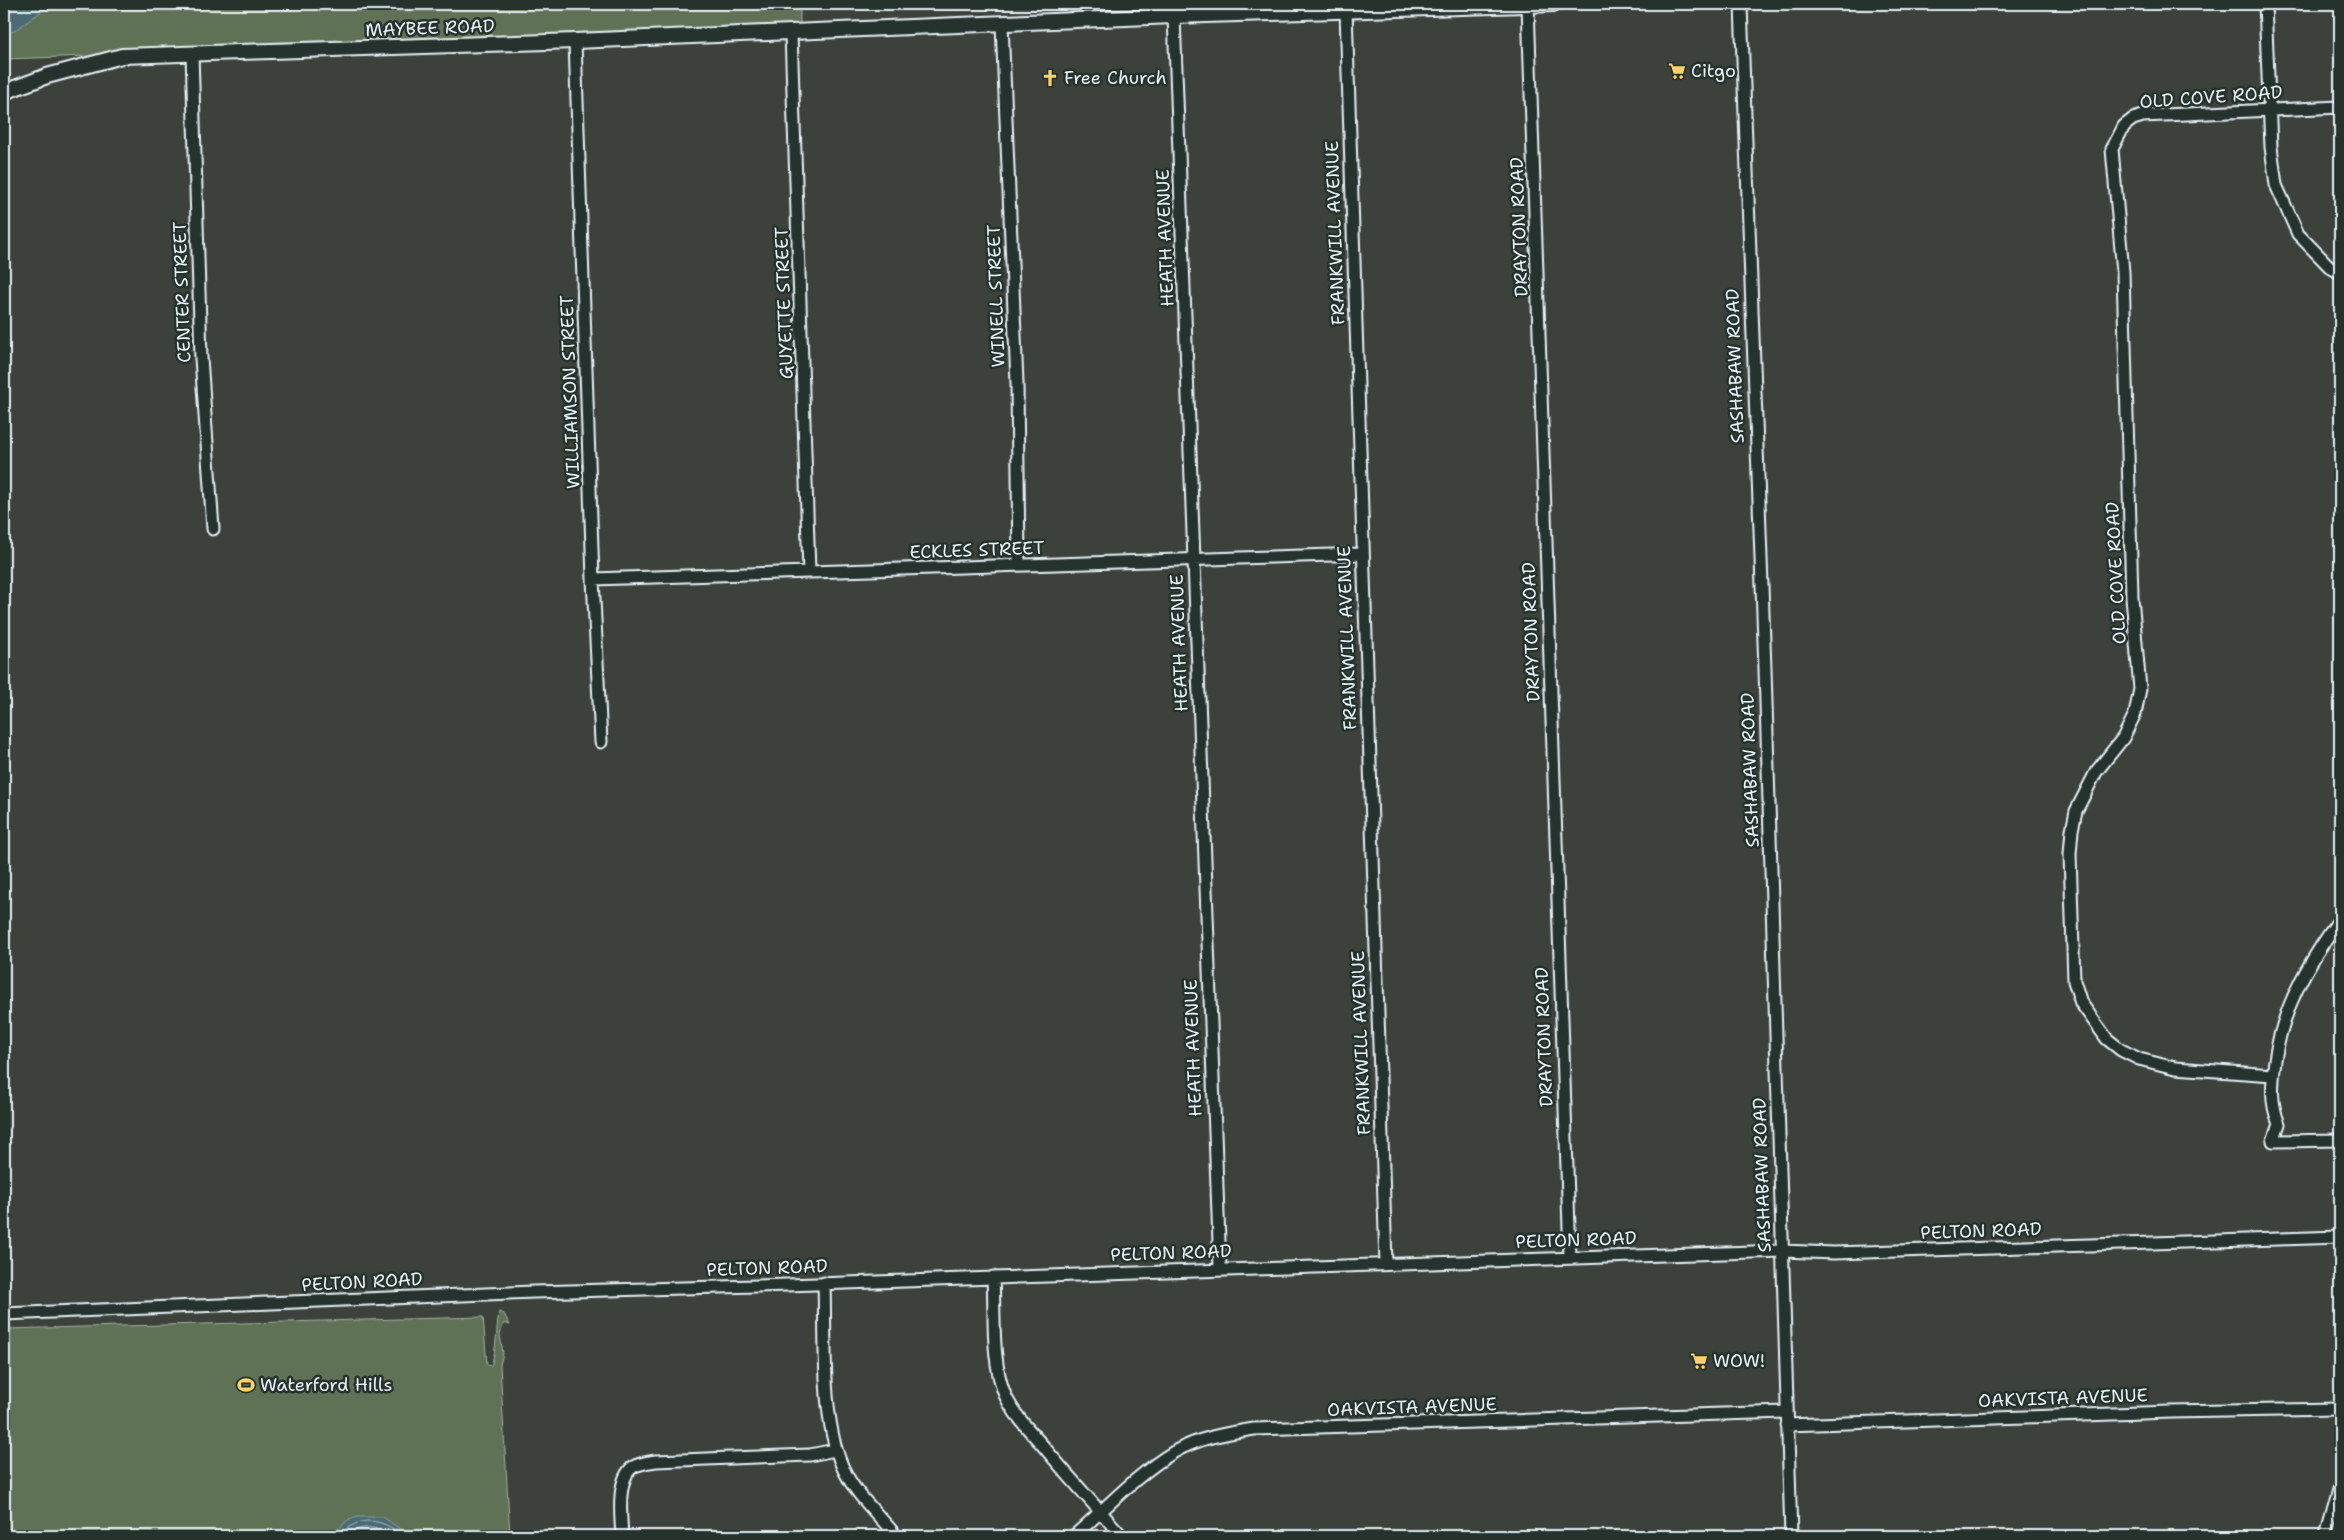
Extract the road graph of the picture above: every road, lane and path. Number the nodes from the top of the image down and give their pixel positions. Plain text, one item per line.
1 (1507, 4) edge
2 (1528, 4) edge
3 (1554, 4) edge
4 (1741, 4) edge
5 (2265, 4) edge
6 (1491, 5) edge
7 (1346, 10) junction
8 (1174, 16) junction
9 (1002, 24) junction
10 (791, 32) junction
11 (576, 41) junction
12 (192, 53) junction
13 (4, 92) edge
14 (2340, 107) edge
15 (2270, 110) junction
16 (2340, 273) edge
17 (213, 529) dead end
18 (1362, 554) junction
19 (1193, 562) junction
20 (1019, 566) junction
21 (809, 572) junction
22 (593, 579) junction
23 (601, 742) dead end
24 (2340, 919) edge
25 (2273, 1075) junction
26 (2340, 1140) edge
27 (2340, 1236) edge
28 (1782, 1251) junction
29 (1570, 1258) junction
30 (1386, 1264) junction
31 (1220, 1269) junction
32 (993, 1277) junction
33 (824, 1283) junction
34 (4, 1314) edge
35 (2340, 1409) edge
36 (1787, 1412) junction
37 (1787, 1425) junction
38 (835, 1450) junction
39 (2340, 1486) edge
40 (1101, 1513) junction
41 (622, 1536) edge
42 (896, 1536) edge
43 (1074, 1536) edge
44 (1122, 1536) edge
45 (1791, 1536) edge
46 (2326, 1536) edge

1 - 2 main road, MAYBEE ROAD
1 - 6 main road, MAYBEE ROAD
2 - 3 main road, MAYBEE ROAD
2 - 29 street, DRAYTON ROAD
4 - 28 street, SASHABAW ROAD
5 - 15 street
6 - 7 main road, MAYBEE ROAD
7 - 8 main road, MAYBEE ROAD
7 - 18 street, FRANKWILL AVENUE
8 - 9 main road, MAYBEE ROAD
8 - 19 street, HEATH AVENUE
9 - 10 main road, MAYBEE ROAD
9 - 20 street, WINELL STREET
10 - 11 main road, MAYBEE ROAD
10 - 21 street, GUYETTE STREET
11 - 12 main road, MAYBEE ROAD
11 - 22 street, WILLIAMSON STREET
12 - 13 main road, MAYBEE ROAD
12 - 17 street, CENTER STREET
14 - 15 street, OLD COVE ROAD
15 - 16 street
15 - 25 street, OLD COVE ROAD
18 - 19 street, ECKLES STREET
18 - 30 street, FRANKWILL AVENUE
19 - 20 street, ECKLES STREET
19 - 31 street, HEATH AVENUE
20 - 21 street, ECKLES STREET
21 - 22 street, ECKLES STREET
22 - 23 street, WILLIAMSON STREET
24 - 25 street
25 - 26 street
27 - 28 street, PELTON ROAD
28 - 29 street, PELTON ROAD
28 - 36 street, SASHABAW ROAD
29 - 30 street, PELTON ROAD
30 - 31 street, PELTON ROAD
31 - 32 street, PELTON ROAD
32 - 33 street, PELTON ROAD
32 - 40 street
33 - 34 street, PELTON ROAD
33 - 38 street
35 - 37 street, OAKVISTA AVENUE
36 - 37 street, SASHABAW ROAD
36 - 40 street, OAKVISTA AVENUE
37 - 45 street, SASHABAW ROAD
38 - 41 street
38 - 42 street
39 - 46 street
40 - 43 street, OAKVISTA AVENUE
40 - 44 street

